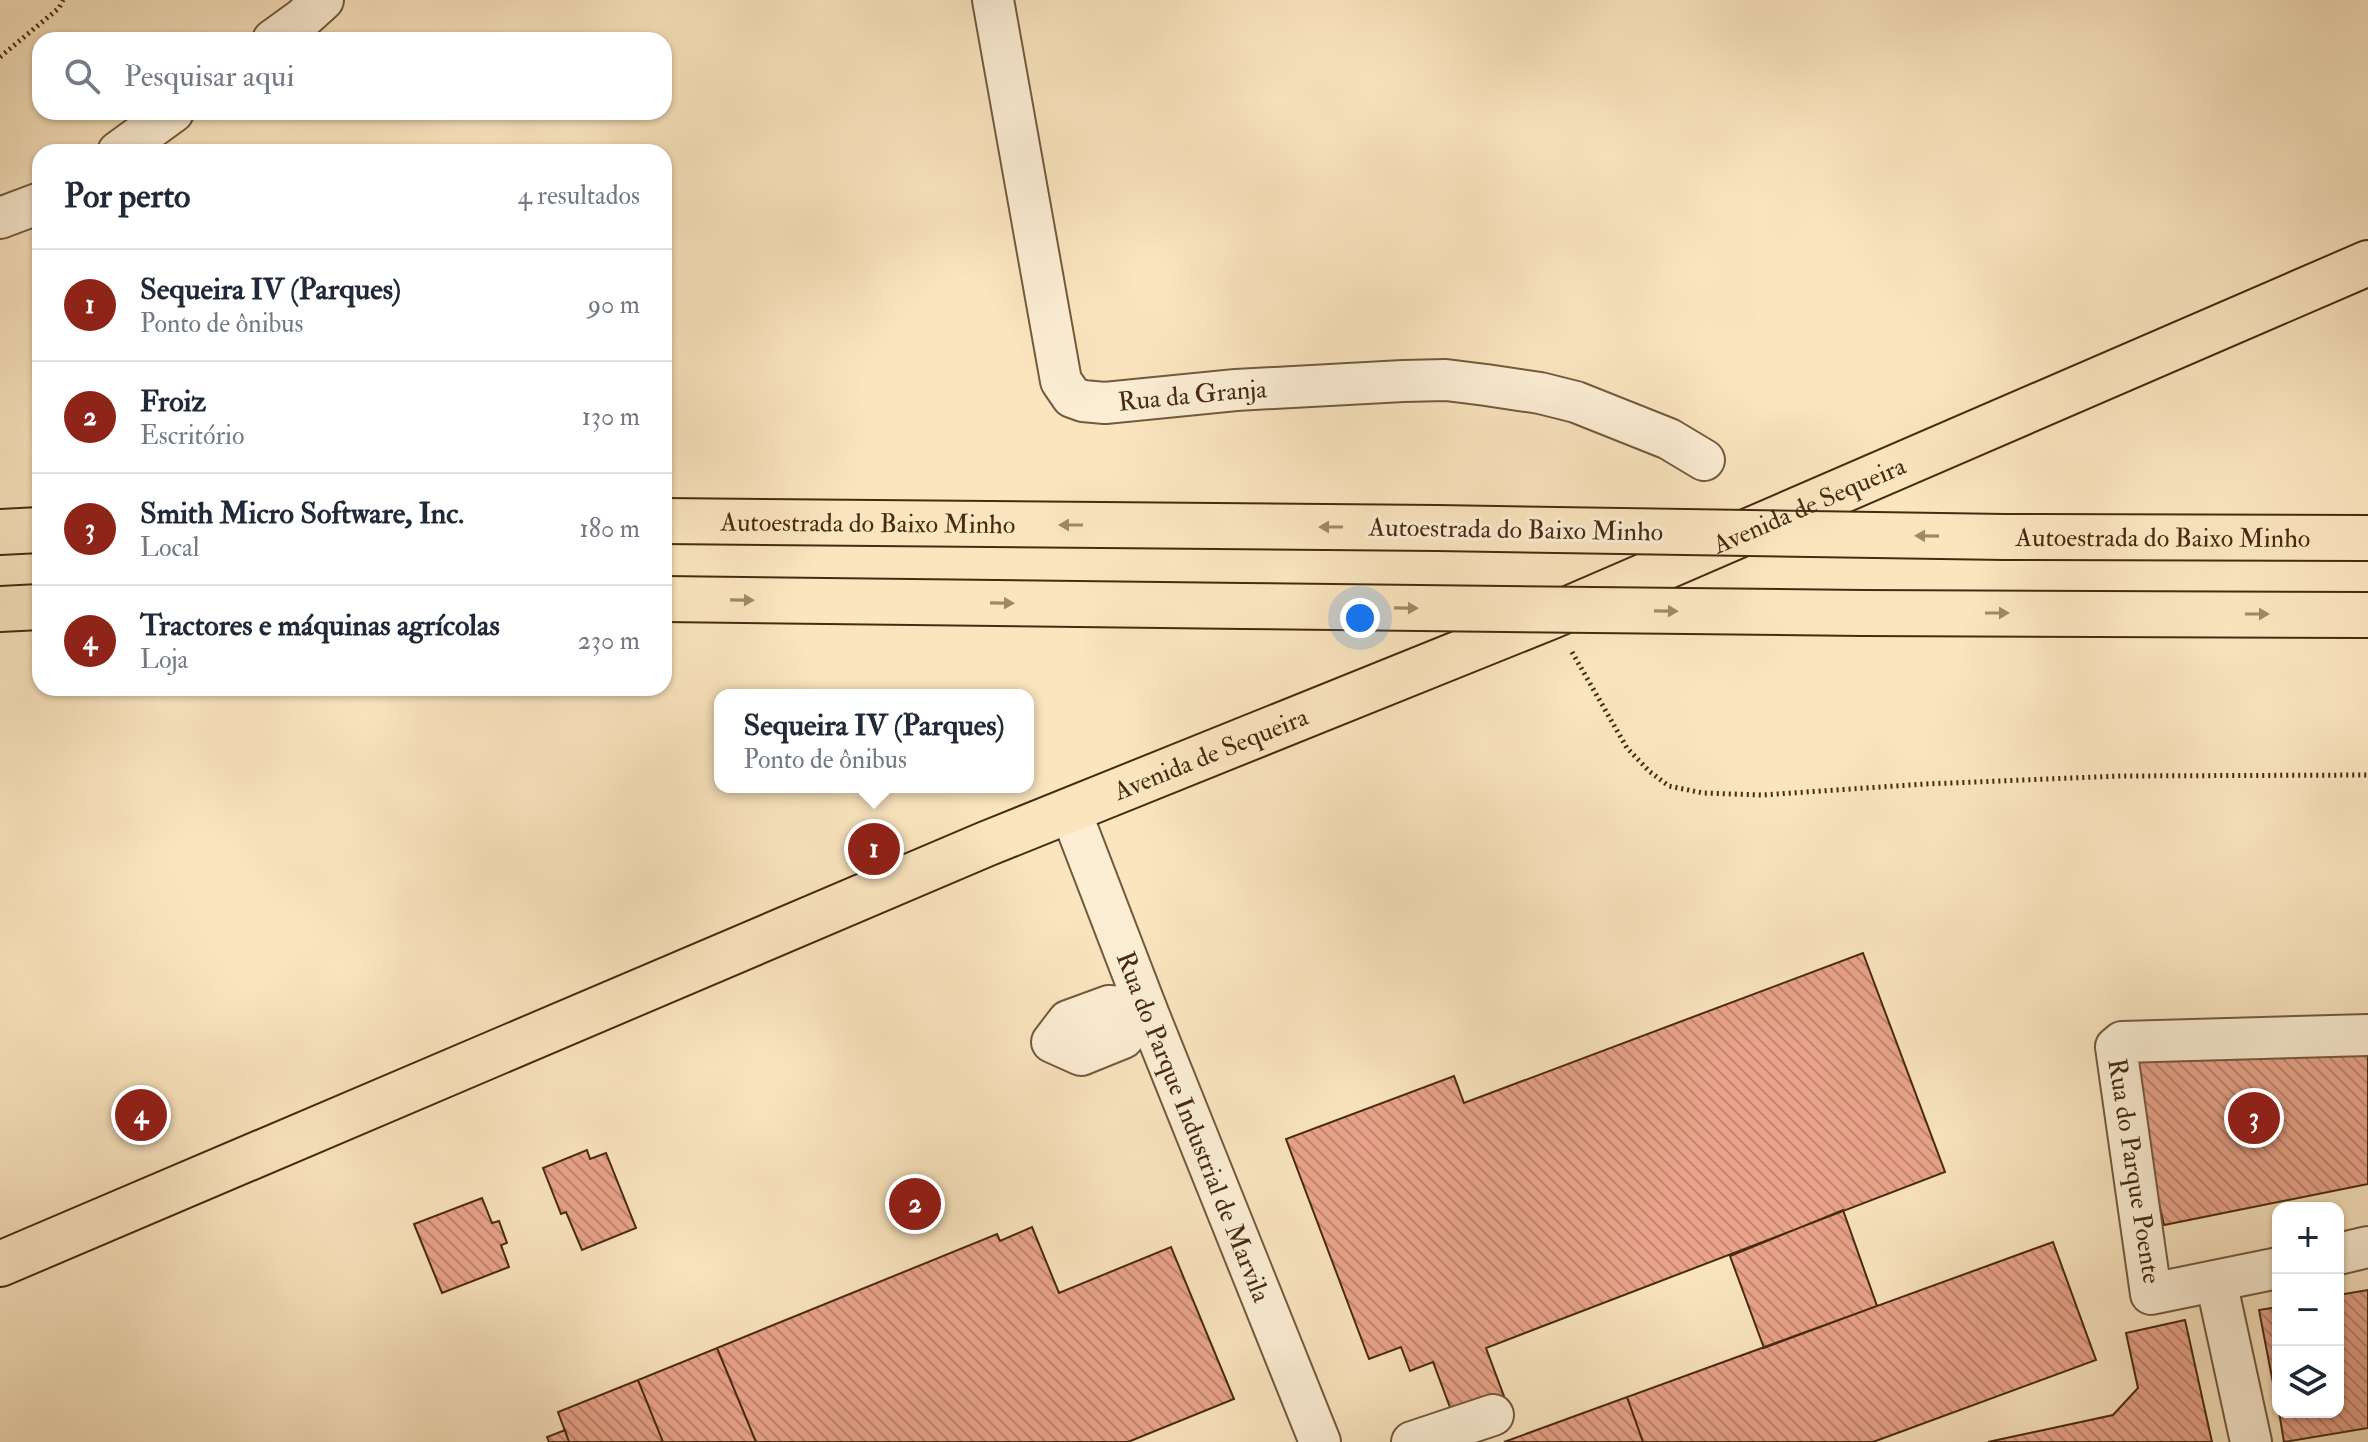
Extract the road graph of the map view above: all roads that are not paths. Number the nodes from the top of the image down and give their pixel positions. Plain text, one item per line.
1 (323, 0) edge
2 (993, 0) edge
3 (284, 32) edge
4 (162, 120) edge
5 (129, 144) edge
6 (32, 206) edge
7 (0, 218) edge
8 (2368, 263) edge
9 (1704, 460) dead end
10 (672, 521) edge
11 (32, 530) edge
12 (0, 532) edge
13 (2368, 538) edge
14 (672, 599) edge
15 (32, 607) edge
16 (0, 609) edge
17 (2368, 615) edge
18 (1070, 810) junction
19 (2368, 1035) edge
20 (2368, 1247) edge
21 (2344, 1253) edge
22 (0, 1264) edge
23 (2272, 1269) edge
24 (2216, 1281) junction
25 (1493, 1415) dead end
26 (1320, 1442) edge
27 (1412, 1442) edge
28 (2251, 1442) edge

1 - 3 street
2 - 9 street, Rua da Granja
4 - 5 street
6 - 7 street
8 - 18 main road, Avenida de Sequeira
13 -> 10 main road, Autoestrada do Baixo Minho, bridge
11 - 12 main road
14 -> 17 main road, bridge
15 - 16 main road
18 - 22 main road, Avenida de Sequeira
18 - 26 street, Rua do Parque Industrial de Marvila
19 - 24 street, Rua do Parque Poente
20 - 21 street
23 - 24 street, Rua do Parque Poente
24 - 28 street
25 - 27 street

